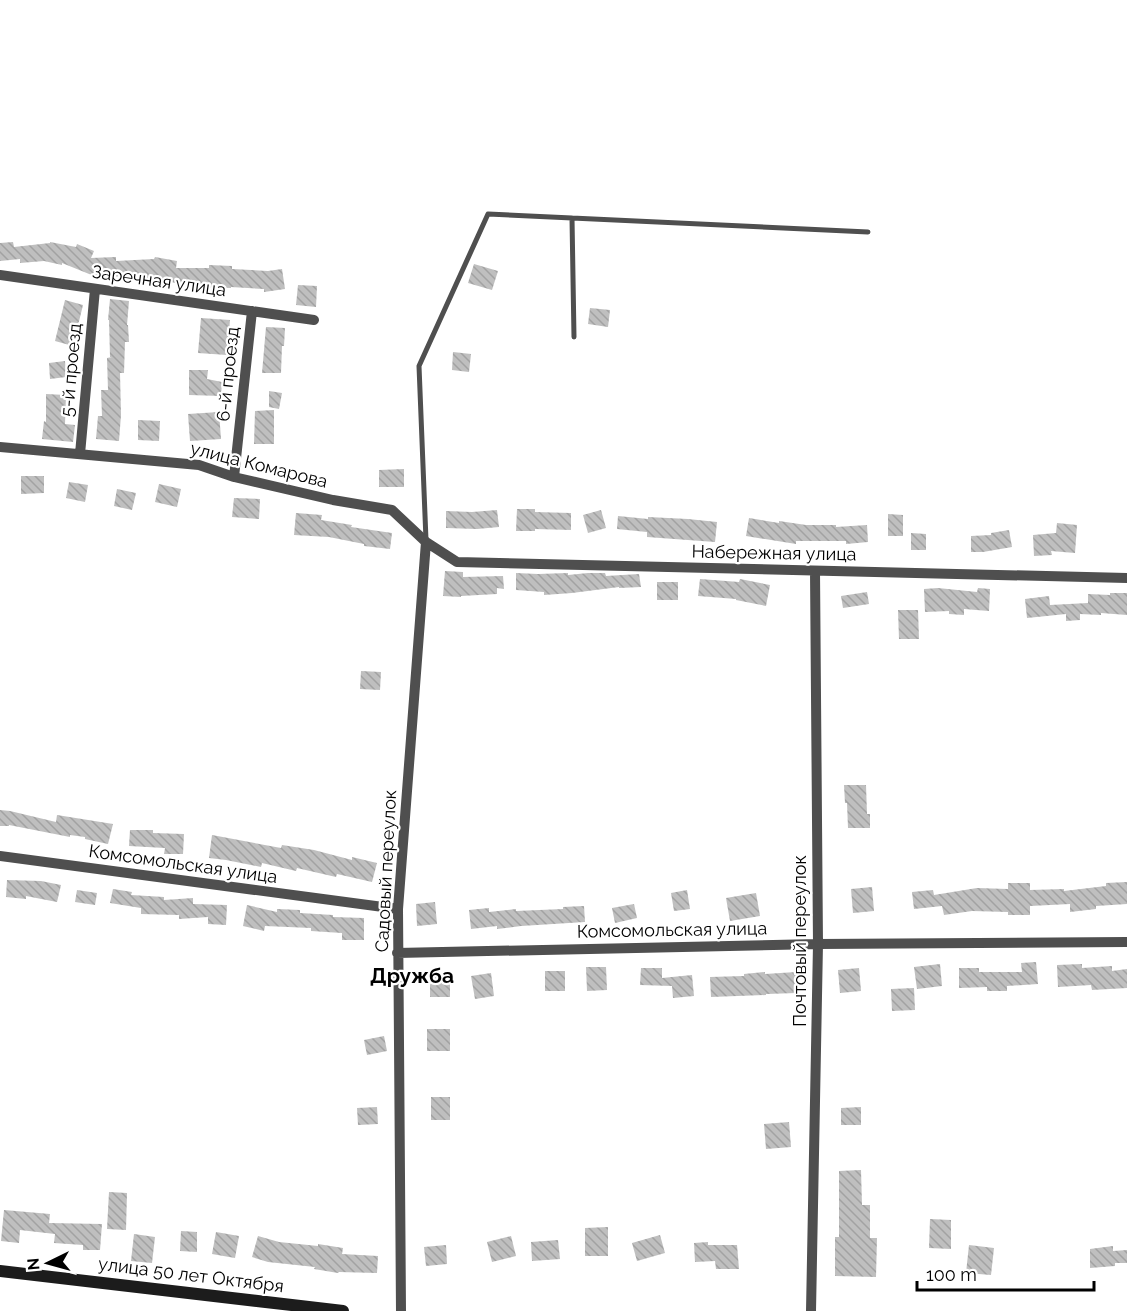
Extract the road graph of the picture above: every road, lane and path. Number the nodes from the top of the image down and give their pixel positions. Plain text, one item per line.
1 (572, 218) junction
2 (868, 232) dead end
3 (0, 275) edge
4 (95, 289) junction
5 (252, 311) junction
6 (314, 320) dead end
7 (574, 337) dead end
8 (0, 447) edge
9 (80, 454) junction
10 (234, 477) junction
11 (426, 542) junction
12 (815, 571) junction
13 (1127, 578) edge
14 (0, 856) edge
15 (398, 909) junction
16 (1127, 942) edge
17 (818, 944) junction
18 (397, 952) junction
19 (0, 1271) edge
20 (343, 1311) edge
21 (401, 1311) edge
22 (811, 1311) edge

1 - 2 lane
1 - 7 lane
1 - 11 lane
3 - 4 street, Заречная улица
4 - 5 street, Заречная улица
4 - 9 street, 5-й проезд
5 - 6 street, Заречная улица
5 - 10 street, 6-й проезд
8 - 9 street, улица Комарова
9 - 10 street, улица Комарова
10 - 11 street, улица Комарова
11 - 12 street, Набережная улица
11 - 15 street, Садовый переулок
12 - 13 street, Набережная улица
12 - 17 street, Почтовый переулок
14 - 15 street, Комсомольская улица
15 - 18 street, Садовый переулок
16 - 17 street, Комсомольская улица
17 - 18 street, Комсомольская улица
17 - 22 street, Почтовый переулок
18 - 21 street, Садовый переулок
19 - 20 street, улица 50 лет Октября

